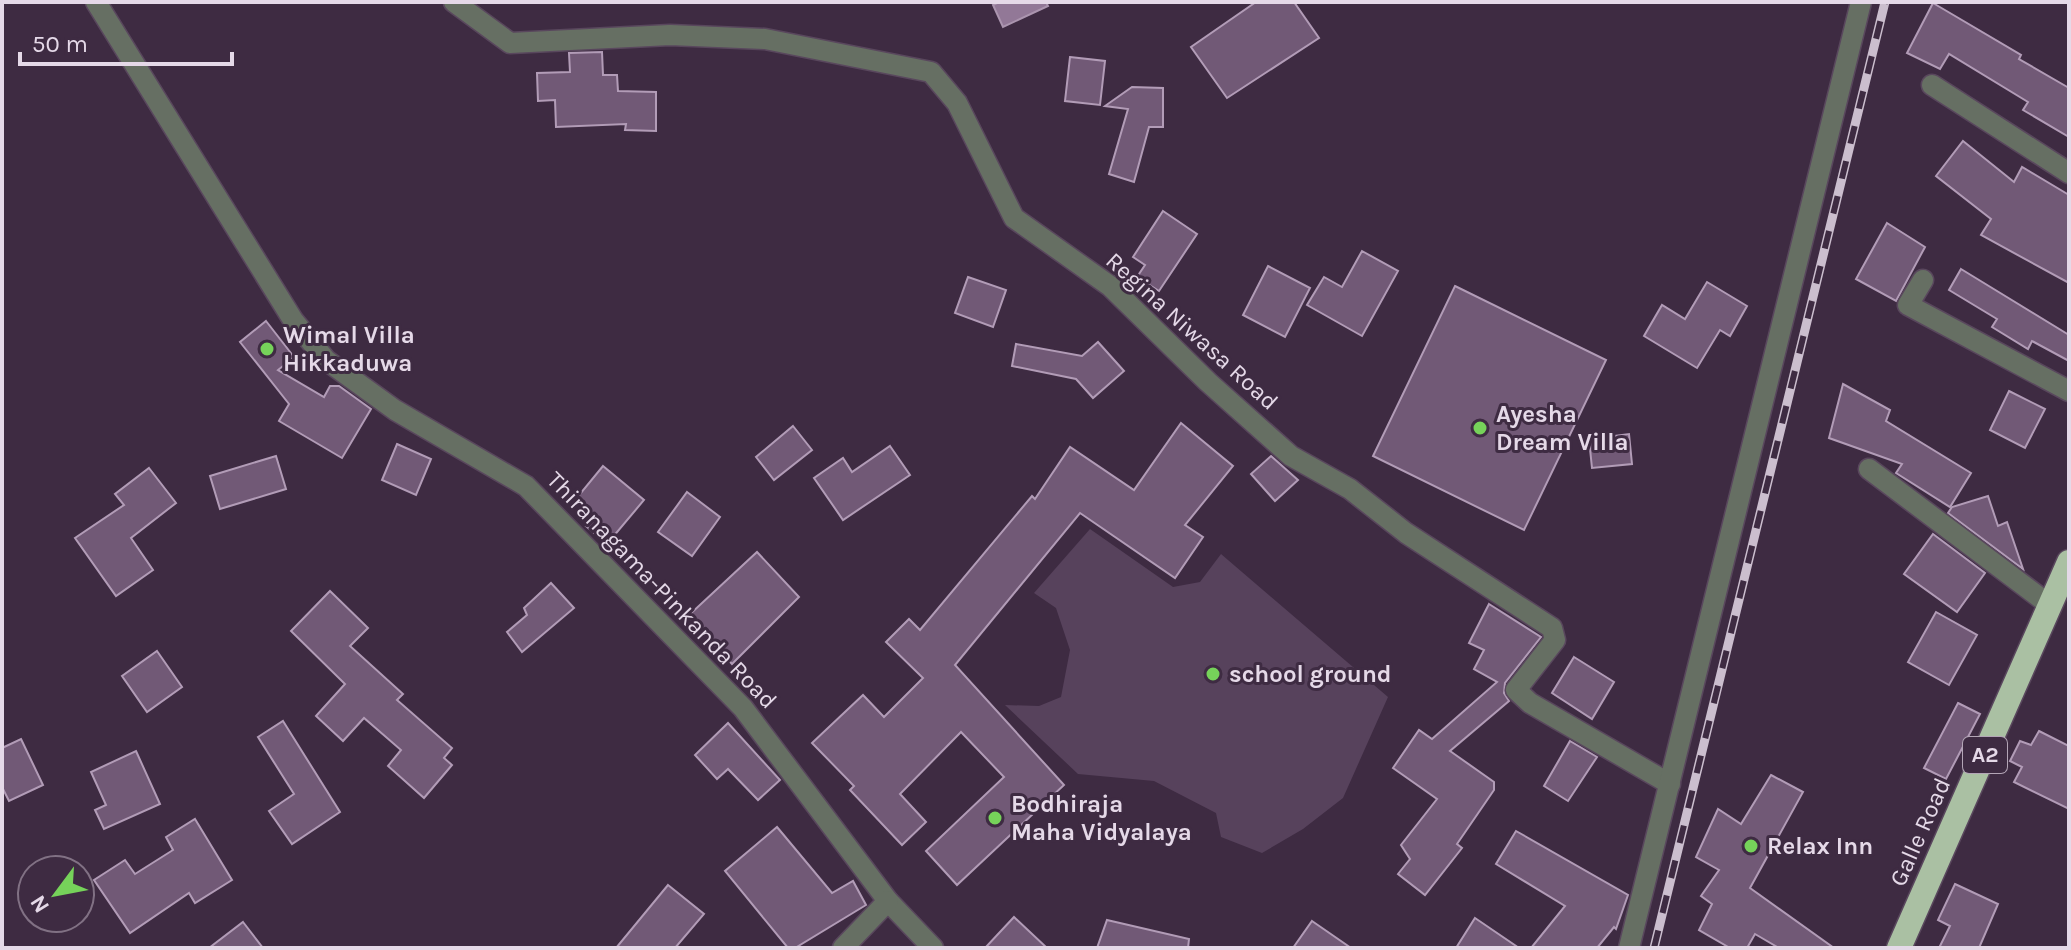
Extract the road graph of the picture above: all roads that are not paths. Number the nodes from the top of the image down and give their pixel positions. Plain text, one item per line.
1 (96, 2) edge
2 (454, 2) edge
3 (1861, 2) edge
4 (1932, 85) dead end
5 (2069, 173) edge
6 (1923, 280) dead end
7 (2069, 391) edge
8 (1869, 469) dead end
9 (2069, 562) edge
10 (2051, 606) junction
11 (1670, 784) junction
12 (888, 901) junction
13 (843, 948) edge
14 (933, 948) edge
15 (1629, 948) edge
16 (1899, 948) edge

1 - 12 street, Thiranagama-Pinkanda Road
2 - 11 street, Regina Niwasa Road
3 - 11 street
4 - 5 street
6 - 7 street
8 - 10 street
9 - 10 highway, Galle Road / A2
10 - 16 highway, Galle Road / A2
11 - 15 street
12 - 13 street
12 - 14 street, Thiranagama-Pinkanda Road

